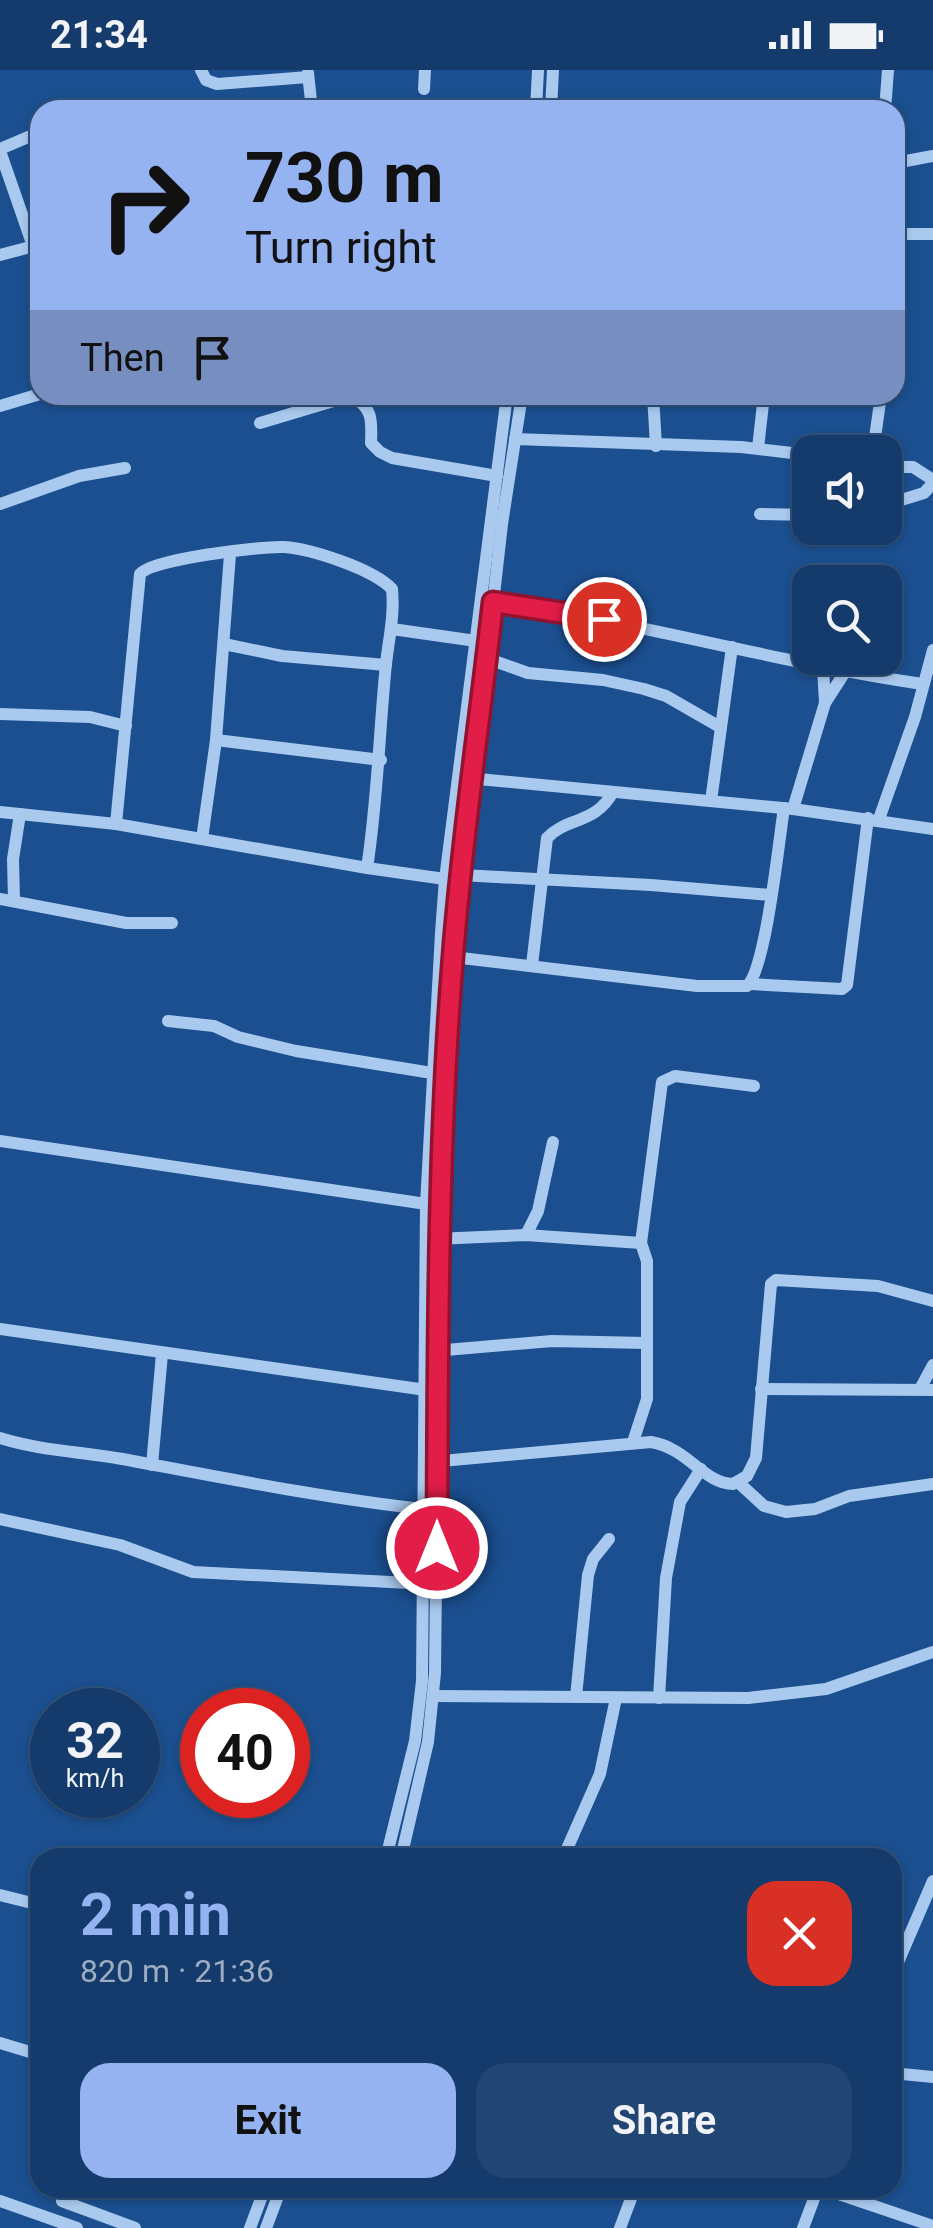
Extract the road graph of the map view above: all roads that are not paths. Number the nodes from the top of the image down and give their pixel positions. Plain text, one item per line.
1 (201, 70) edge
2 (425, 70) edge
3 (538, 70) edge
4 (553, 70) edge
5 (888, 70) edge
6 (308, 74) edge
7 (424, 89) dead end
8 (312, 100) edge
9 (536, 100) edge
10 (551, 100) edge
11 (886, 100) edge
12 (30, 136) edge
13 (0, 150) edge
14 (933, 156) edge
15 (905, 162) edge
16 (30, 229) edge
17 (905, 234) edge
18 (933, 234) edge
19 (30, 247) edge
20 (0, 255) edge
21 (30, 397) edge
22 (320, 405) edge
23 (364, 405) edge
24 (505, 405) edge
25 (520, 405) edge
26 (654, 405) edge
27 (763, 405) edge
28 (880, 405) edge
29 (0, 406) edge
30 (260, 423) dead end
31 (875, 435) edge
32 (515, 439) junction
33 (656, 446) junction
34 (758, 448) junction
35 (792, 453) edge
36 (902, 467) edge
37 (125, 468) dead end
38 (496, 476) junction
39 (933, 482) edge
40 (902, 500) edge
41 (0, 504) edge
42 (760, 514) dead end
43 (792, 514) edge
44 (230, 554) junction
45 (493, 602) junction
46 (392, 629) junction
47 (476, 641) junction
48 (224, 644) junction
49 (732, 648) junction
50 (933, 650) edge
51 (486, 658) junction
52 (792, 661) edge
53 (386, 665) junction
54 (823, 675) edge
55 (843, 675) edge
56 (864, 675) edge
57 (922, 684) junction
58 (825, 703) junction
59 (0, 714) edge
60 (126, 726) junction
61 (720, 727) junction
62 (216, 740) junction
63 (381, 760) junction
64 (466, 778) junction
65 (613, 792) junction
66 (711, 801) junction
67 (788, 808) junction
68 (0, 812) edge
69 (20, 814) junction
70 (873, 818) junction
71 (116, 824) junction
72 (933, 828) edge
73 (202, 839) junction
74 (367, 868) junction
75 (454, 878) junction
76 (543, 879) junction
77 (771, 895) junction
78 (7, 900) edge
79 (172, 923) dead end
80 (452, 956) junction
81 (532, 965) junction
82 (750, 984) junction
83 (168, 1021) dead end
84 (432, 1073) junction
85 (754, 1086) dead end
86 (0, 1141) edge
87 (553, 1142) dead end
88 (433, 1205) junction
89 (526, 1235) junction
90 (434, 1239) junction
91 (640, 1243) junction
92 (933, 1300) edge
93 (0, 1329) edge
94 (646, 1343) junction
95 (433, 1351) junction
96 (162, 1354) junction
97 (933, 1366) edge
98 (761, 1389) junction
99 (926, 1390) edge
100 (431, 1391) junction
101 (0, 1438) edge
102 (633, 1442) junction
103 (431, 1462) junction
104 (152, 1465) junction
105 (701, 1469) junction
106 (738, 1482) junction
107 (933, 1484) edge
108 (431, 1510) junction
109 (0, 1519) edge
110 (609, 1538) dead end
111 (430, 1584) junction
112 (932, 1657) edge
113 (433, 1696) junction
114 (576, 1697) junction
115 (616, 1698) junction
116 (659, 1698) junction
117 (389, 1848) edge
118 (403, 1848) edge
119 (567, 1848) edge
120 (933, 1881) edge
121 (0, 1895) edge
122 (30, 1902) edge
123 (902, 1953) edge
124 (0, 2043) edge
125 (30, 2052) edge
126 (902, 2074) edge
127 (933, 2077) edge
128 (261, 2198) edge
129 (276, 2198) edge
130 (632, 2198) edge
131 (816, 2198) edge
132 (850, 2198) edge
133 (0, 2201) edge
134 (62, 2201) dead end
135 (933, 2226) edge
136 (76, 2228) edge
137 (135, 2228) edge
138 (250, 2228) edge
139 (266, 2228) edge
140 (620, 2228) edge
141 (803, 2228) edge

1 - 6 street
2 - 7 street
3 - 9 street
4 - 10 street
5 - 11 street
6 - 8 street
12 - 13 street
13 - 16 street
14 - 15 street
17 - 18 street
19 - 20 street
21 - 29 street
22 - 30 street
23 - 38 street
24 - 38 street
25 - 32 street
26 - 33 street
27 - 34 street
28 - 31 street
32 - 33 street
32 - 45 street
33 - 34 street
34 - 35 street
36 - 39 street
37 - 41 street
38 - 47 street
39 - 40 street
42 - 43 street
44 - 46 street
44 - 48 street
44 - 60 street
45 - 49 street
45 - 51 street
46 - 47 street
46 - 53 street
47 - 64 street
48 - 53 street
48 - 62 street
49 - 52 street
49 - 61 street
50 - 57 street
51 - 61 street
51 - 64 street
53 - 63 street
54 - 58 street
55 - 58 street
56 - 57 street
57 - 70 street
58 - 67 street
59 - 60 street
60 - 71 street
61 - 66 street
62 - 63 street
62 - 73 street
63 - 74 street
64 - 65 street
64 - 75 street
65 - 66 street
65 - 76 street
66 - 67 street
67 - 70 street
67 - 77 street
68 - 69 street
69 - 71 street
69 - 78 street
70 - 72 street
70 - 82 street
71 - 73 street
73 - 74 street
74 - 75 street
75 - 76 street
75 - 80 street
75 - 84 street
76 - 77 street
76 - 81 street
77 - 82 street
78 - 79 street
80 - 81 street
80 - 88 street
81 - 82 street
83 - 84 street
84 - 88 street
85 - 91 street
86 - 88 street
87 - 89 street
88 - 90 street
89 - 90 street
89 - 91 street
90 - 95 street
91 - 94 street
92 - 98 street
93 - 96 street
94 - 95 street
94 - 102 street
95 - 100 street
96 - 100 street
96 - 104 street
97 - 99 street
98 - 99 street
98 - 106 street
100 - 103 street
101 - 104 street
102 - 103 street
102 - 105 street
103 - 108 street
104 - 108 street
105 - 106 street
105 - 116 street
106 - 107 street
108 - 111 street
109 - 111 street
110 - 114 street
111 - 113 street
111 - 117 street
112 - 116 street
113 - 114 street
113 - 118 street
114 - 115 street
115 - 116 street
115 - 119 street
120 - 123 street
121 - 122 street
124 - 125 street
126 - 127 street
128 - 138 street
129 - 139 street
130 - 140 street
131 - 141 street
132 - 135 street
133 - 136 street
134 - 137 street

